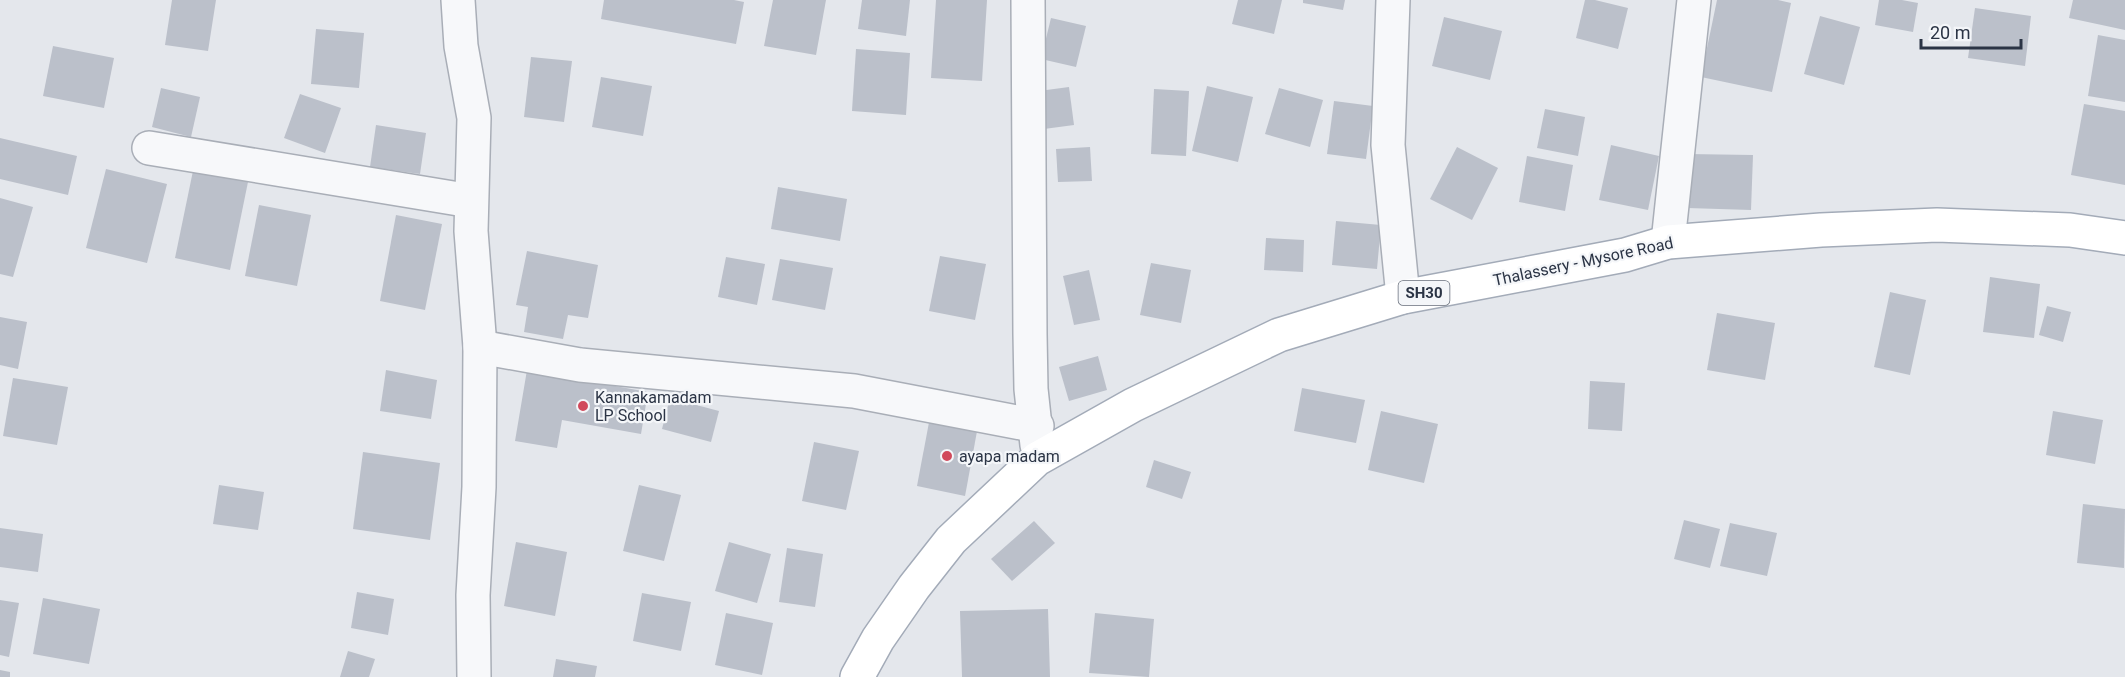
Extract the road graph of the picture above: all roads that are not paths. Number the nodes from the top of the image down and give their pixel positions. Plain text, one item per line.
1 (458, 0) edge
2 (1028, 0) edge
3 (1393, 0) edge
4 (1694, 0) edge
5 (149, 148) dead end
6 (471, 201) junction
7 (2125, 238) edge
8 (1668, 242) junction
9 (1403, 297) junction
10 (480, 347) junction
11 (1036, 426) junction
12 (1037, 459) junction
13 (474, 677) edge
14 (857, 677) edge

1 - 6 street
2 - 11 street
3 - 9 street
4 - 8 street
5 - 6 street
6 - 10 street
7 - 8 main road, Thalassery - Mysore Road / SH30
8 - 9 main road, Thalassery - Mysore Road / SH30
9 - 12 main road, Thalassery - Mysore Road / SH30
10 - 11 street
10 - 13 street
11 - 12 street
12 - 14 main road, Thalassery - Mysore Road / SH30

